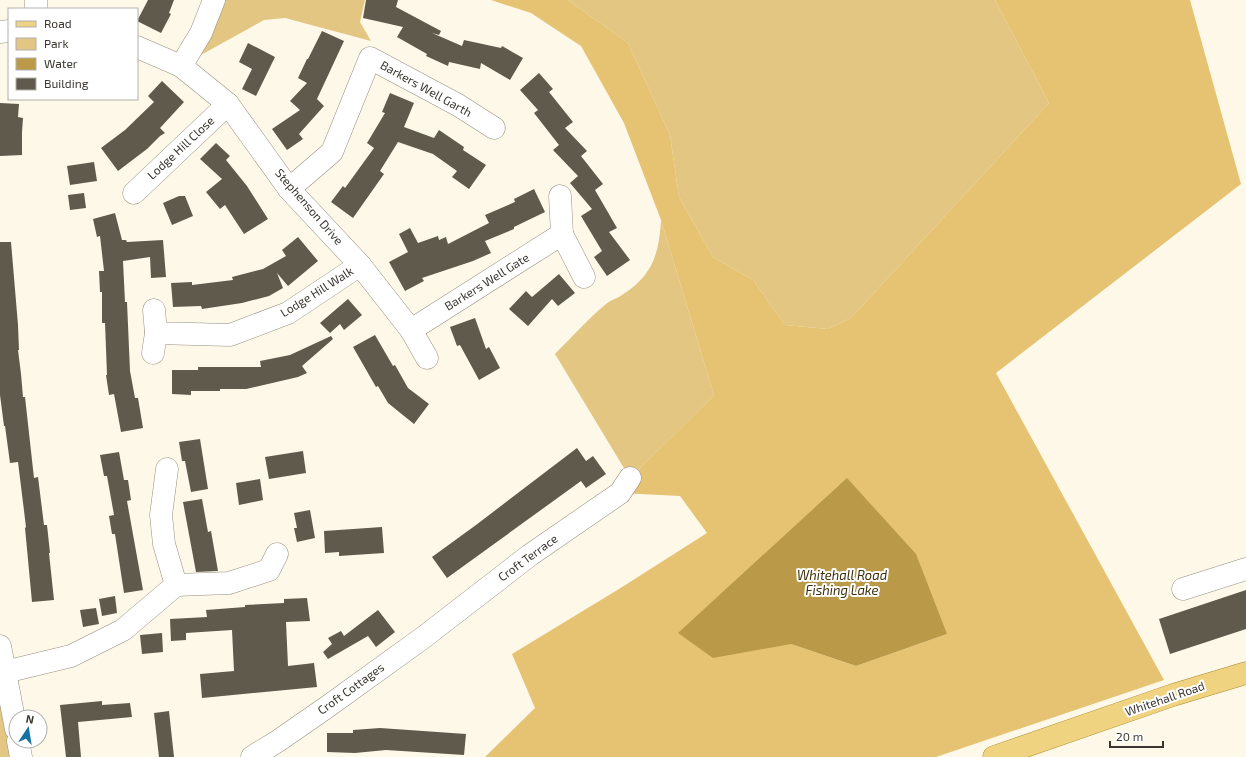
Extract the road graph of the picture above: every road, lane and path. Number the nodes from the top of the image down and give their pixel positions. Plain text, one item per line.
1 (214, 0) edge
2 (138, 47) edge
3 (181, 66) junction
4 (228, 104) junction
5 (494, 128) dead end
6 (289, 188) junction
7 (134, 193) dead end
8 (560, 196) dead end
9 (562, 234) junction
10 (360, 265) junction
11 (584, 277) dead end
12 (154, 310) dead end
13 (411, 330) junction
14 (427, 358) dead end
15 (167, 469) dead end
16 (630, 478) dead end
17 (277, 554) dead end
18 (1246, 569) edge
19 (176, 585) junction
20 (1183, 589) dead end
21 (424, 637) joint
22 (0, 646) edge
23 (1246, 673) edge
24 (4, 683) edge
25 (11, 709) edge
26 (252, 757) edge
27 (994, 757) edge

1 - 3 street
2 - 3 street, Stephenson Drive
3 - 4 street, Stephenson Drive
4 - 6 street, Stephenson Drive
4 - 7 street, Lodge Hill Close
5 - 6 street, Barkers Well Garth
6 - 10 street, Stephenson Drive
8 - 9 street
9 - 11 street
9 - 13 street, Barkers Well Gate
10 - 12 street, Lodge Hill Walk
10 - 13 street, Stephenson Drive
13 - 14 street, Stephenson Drive
15 - 19 street
16 - 21 street, Croft Terrace
17 - 19 street
18 - 20 street
19 - 24 street
21 - 26 street, Croft Cottages
22 - 24 street
23 - 27 main road, Whitehall Road
24 - 25 street

